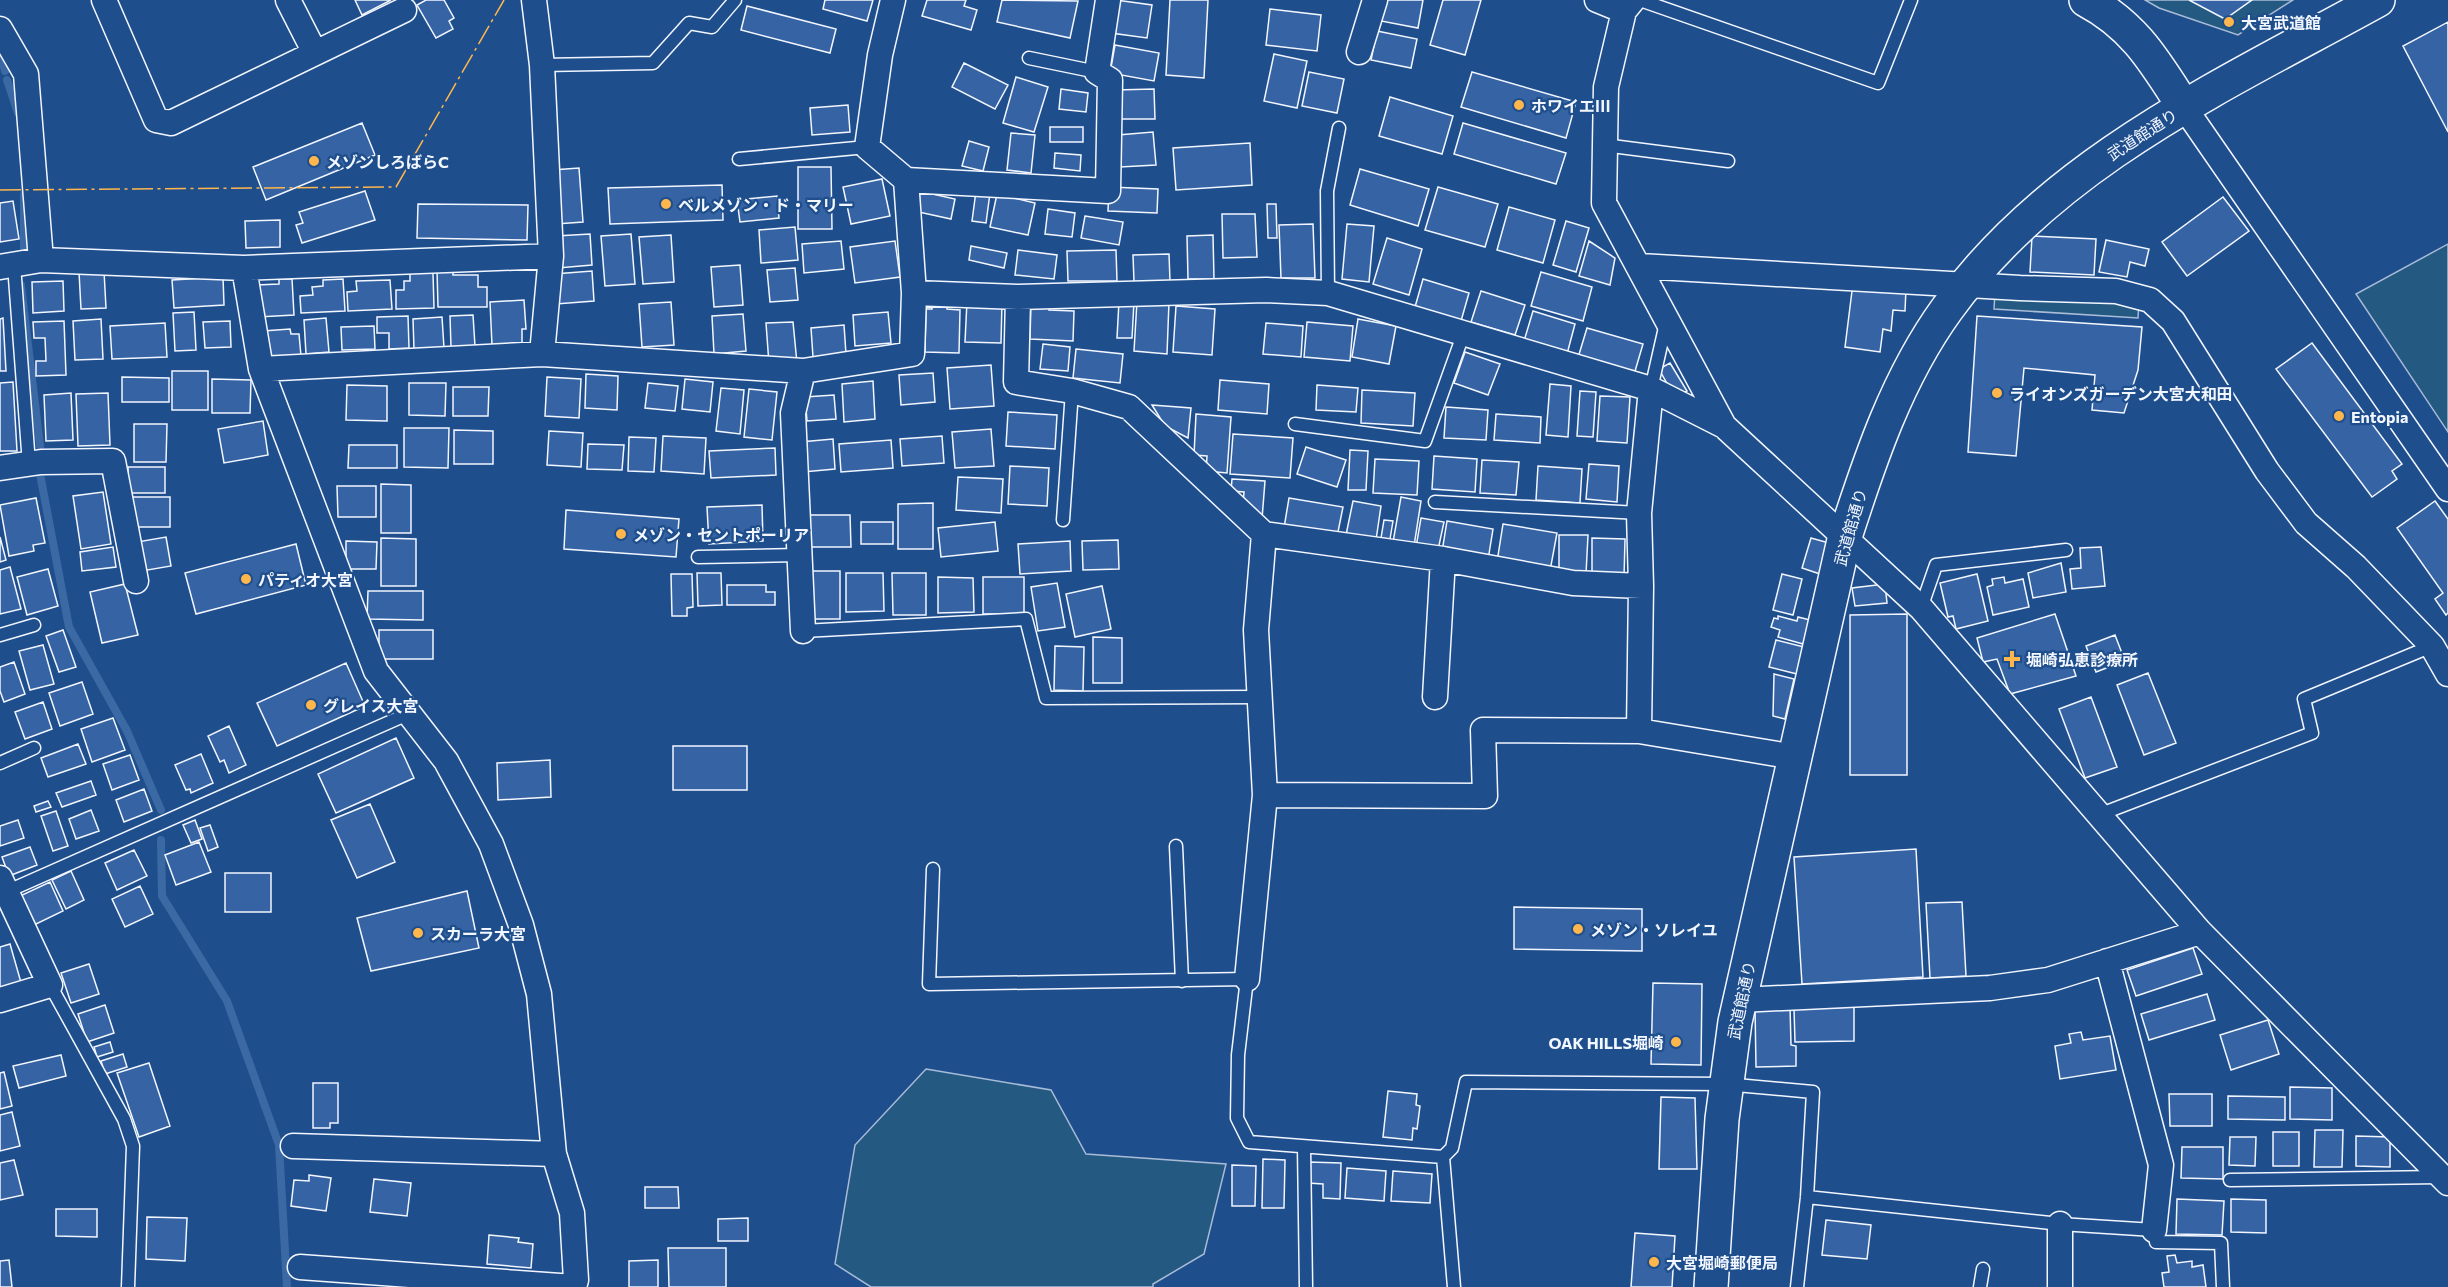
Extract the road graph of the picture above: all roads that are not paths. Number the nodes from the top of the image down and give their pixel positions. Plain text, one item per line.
1 (104, 0) edge
2 (288, 0) edge
3 (534, 0) edge
4 (735, 0) edge
5 (893, 0) edge
6 (1108, 0) edge
7 (1375, 0) edge
8 (1597, 0) edge
9 (1911, 0) edge
10 (2086, 0) edge
11 (2378, 0) edge
12 (1632, 4) edge
13 (404, 10) dead end
14 (0, 29) edge
15 (1359, 52) dead end
16 (315, 53) junction
17 (1029, 58) dead end
18 (542, 65) junction
19 (1097, 72) junction
20 (2184, 107) junction
21 (1339, 128) dead end
22 (1604, 145) junction
23 (867, 147) junction
24 (739, 159) dead end
25 (1728, 160) dead end
26 (906, 180) junction
27 (550, 256) junction
28 (41, 260) junction
29 (7, 266) edge
30 (1640, 266) junction
31 (244, 268) junction
32 (1966, 285) junction
33 (914, 293) junction
34 (1328, 293) junction
35 (1018, 297) junction
36 (1667, 317) junction
37 (1463, 335) junction
38 (542, 354) junction
39 (261, 369) junction
40 (803, 371) junction
41 (1651, 389) junction
42 (1072, 391) junction
43 (1295, 424) dead end
44 (1724, 426) junction
45 (29, 464) junction
46 (0, 468) edge
47 (2448, 489) edge
48 (1435, 502) dead end
49 (1639, 513) junction
50 (1063, 520) dead end
51 (1264, 534) junction
52 (1844, 540) junction
53 (2066, 550) dead end
54 (799, 555) junction
55 (698, 557) dead end
56 (1443, 560) junction
57 (136, 580) dead end
58 (1641, 586) junction
59 (1922, 608) junction
60 (34, 625) dead end
61 (803, 631) joint
62 (0, 635) edge
63 (2432, 646) junction
64 (2448, 674) edge
65 (1258, 697) junction
66 (1435, 698) dead end
67 (410, 713) junction
68 (1639, 731) junction
69 (34, 748) dead end
70 (1795, 757) junction
71 (0, 763) edge
72 (1265, 795) junction
73 (2101, 814) junction
74 (1176, 846) dead end
75 (933, 869) dead end
76 (4, 884) edge
77 (2200, 932) junction
78 (2106, 962) junction
79 (1247, 980) junction
80 (1182, 981) junction
81 (50, 985) junction
82 (0, 1000) edge
83 (1740, 1000) junction
84 (1725, 1084) junction
85 (292, 1146) dead end
86 (1304, 1147) junction
87 (554, 1154) junction
88 (1443, 1157) junction
89 (2230, 1180) dead end
90 (2445, 1180) edge
91 (1807, 1197) junction
92 (2060, 1224) junction
93 (2154, 1230) junction
94 (300, 1267) dead end
95 (1983, 1269) dead end
96 (388, 1280) edge
97 (128, 1287) edge
98 (574, 1287) edge
99 (1306, 1287) edge
100 (1454, 1287) edge
101 (1711, 1287) edge
102 (1797, 1287) edge
103 (1980, 1287) edge
104 (2060, 1287) edge
105 (2223, 1287) edge

1 - 16 street
2 - 16 street
3 - 18 street
4 - 18 lane
5 - 23 street
6 - 19 street
7 - 15 street
8 - 12 street
9 - 12 lane
10 - 20 street
11 - 20 street, 武道館通り
12 - 22 street
13 - 16 street
14 - 28 street
17 - 19 lane
18 - 27 street
19 - 26 street
20 - 32 street, 武道館通り
20 - 47 street
21 - 34 lane
22 - 25 lane
22 - 30 street
23 - 24 lane
23 - 26 street
26 - 33 street
27 - 31 street
27 - 38 street
28 - 29 street
28 - 31 street
29 - 45 lane
30 - 32 street
30 - 36 street
31 - 39 street
32 - 52 street, 武道館通り
32 - 63 street
33 - 35 street
33 - 40 street
34 - 35 street
34 - 37 street
35 - 42 street
36 - 41 lane
36 - 44 street
37 - 41 street
37 - 43 lane
38 - 39 street
38 - 40 street
39 - 67 street
40 - 54 street
41 - 44 street
41 - 49 street
42 - 50 lane
42 - 51 street
44 - 52 street
45 - 46 street
45 - 57 street
48 - 49 lane
49 - 58 street
51 - 56 street
51 - 65 street
52 - 59 street
52 - 70 street, 武道館通り
53 - 59 lane
54 - 55 lane
54 - 61 street
56 - 58 street
56 - 66 street
58 - 68 street
59 - 73 street
60 - 62 lane
61 - 65 lane
63 - 64 street
63 - 73 lane
65 - 72 street
67 - 76 lane
67 - 87 street
68 - 70 street
68 - 72 street
69 - 71 lane
70 - 83 street, 武道館通り
72 - 79 street
73 - 77 street
74 - 80 lane
75 - 80 lane
76 - 81 street
77 - 78 street
77 - 90 street
78 - 83 street
78 - 93 street
79 - 80 lane
79 - 86 lane
81 - 82 street
81 - 97 lane
83 - 84 street, 武道館通り
84 - 88 lane
84 - 91 lane
84 - 101 street, 武道館通り
85 - 87 street
86 - 88 lane
86 - 99 lane
87 - 98 street
88 - 100 lane
89 - 90 lane
91 - 92 lane
91 - 102 lane
92 - 93 lane
92 - 104 street
93 - 105 lane
94 - 96 street
95 - 103 lane
96 - 98 street

